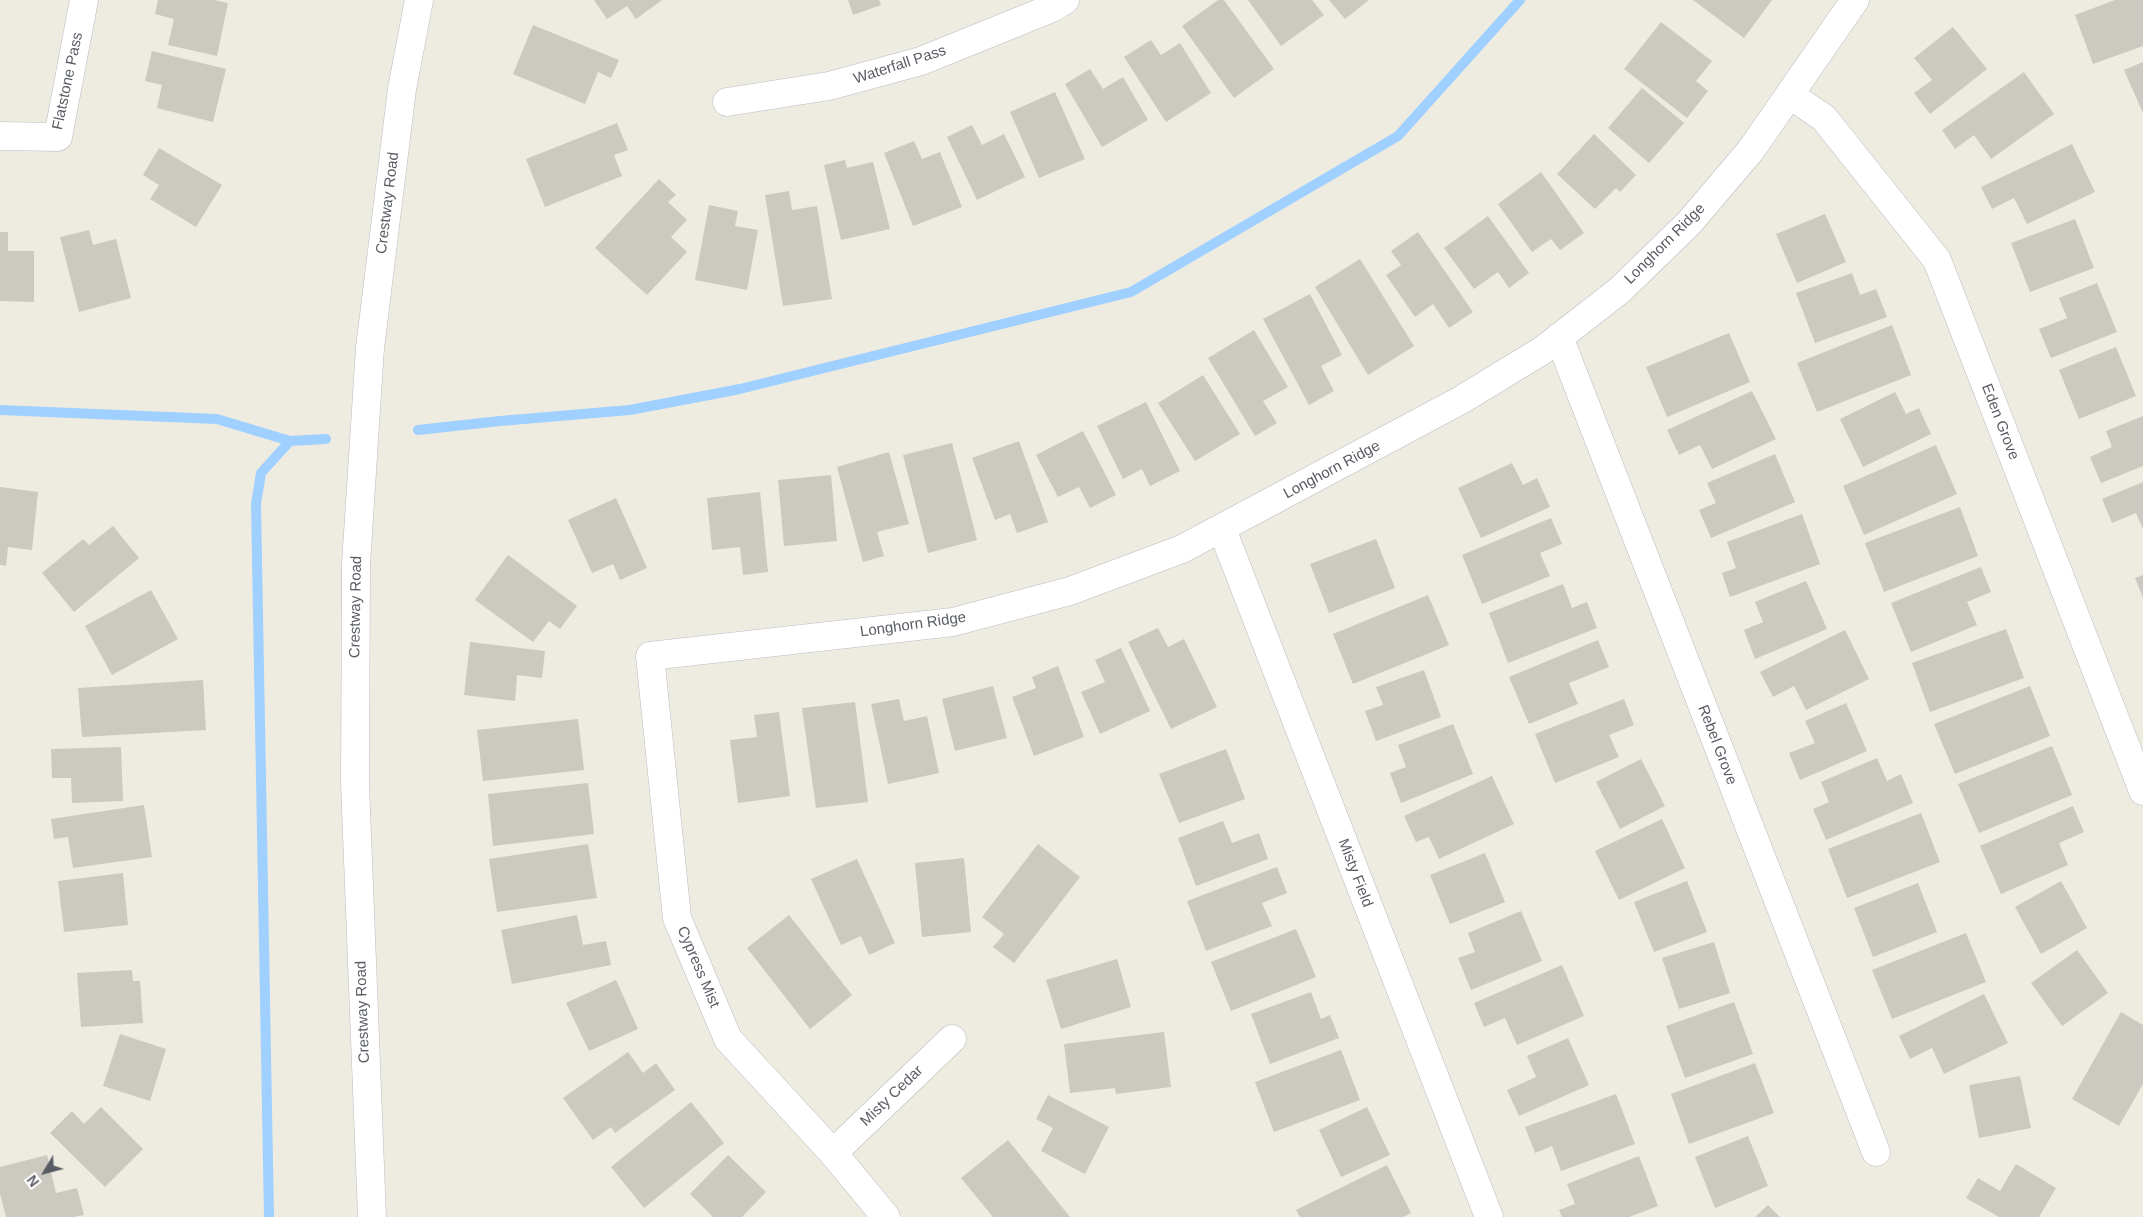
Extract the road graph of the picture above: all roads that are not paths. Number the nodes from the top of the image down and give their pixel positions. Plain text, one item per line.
1 (84, 0) edge
2 (419, 0) edge
3 (1065, 0) edge
4 (1855, 0) edge
5 (1790, 95) junction
6 (727, 102) dead end
7 (0, 136) edge
8 (1558, 337) junction
9 (1222, 529) junction
10 (650, 656) joint
11 (2143, 791) edge
12 (952, 1039) dead end
13 (1876, 1152) dead end
14 (833, 1153) junction
15 (372, 1217) edge
16 (886, 1217) edge
17 (1489, 1217) edge

1 - 7 street, Flatstone Pass
2 - 15 street, Crestway Road
3 - 6 street, Waterfall Pass
4 - 5 street, Longhorn Ridge
5 - 8 street, Longhorn Ridge
5 - 11 street, Eden Grove
8 - 9 street, Longhorn Ridge
8 - 13 street, Rebel Grove
9 - 10 street, Longhorn Ridge
9 - 17 street, Misty Field
10 - 14 street, Cypress Mist
12 - 14 street, Misty Cedar
14 - 16 street, Cypress Mist

